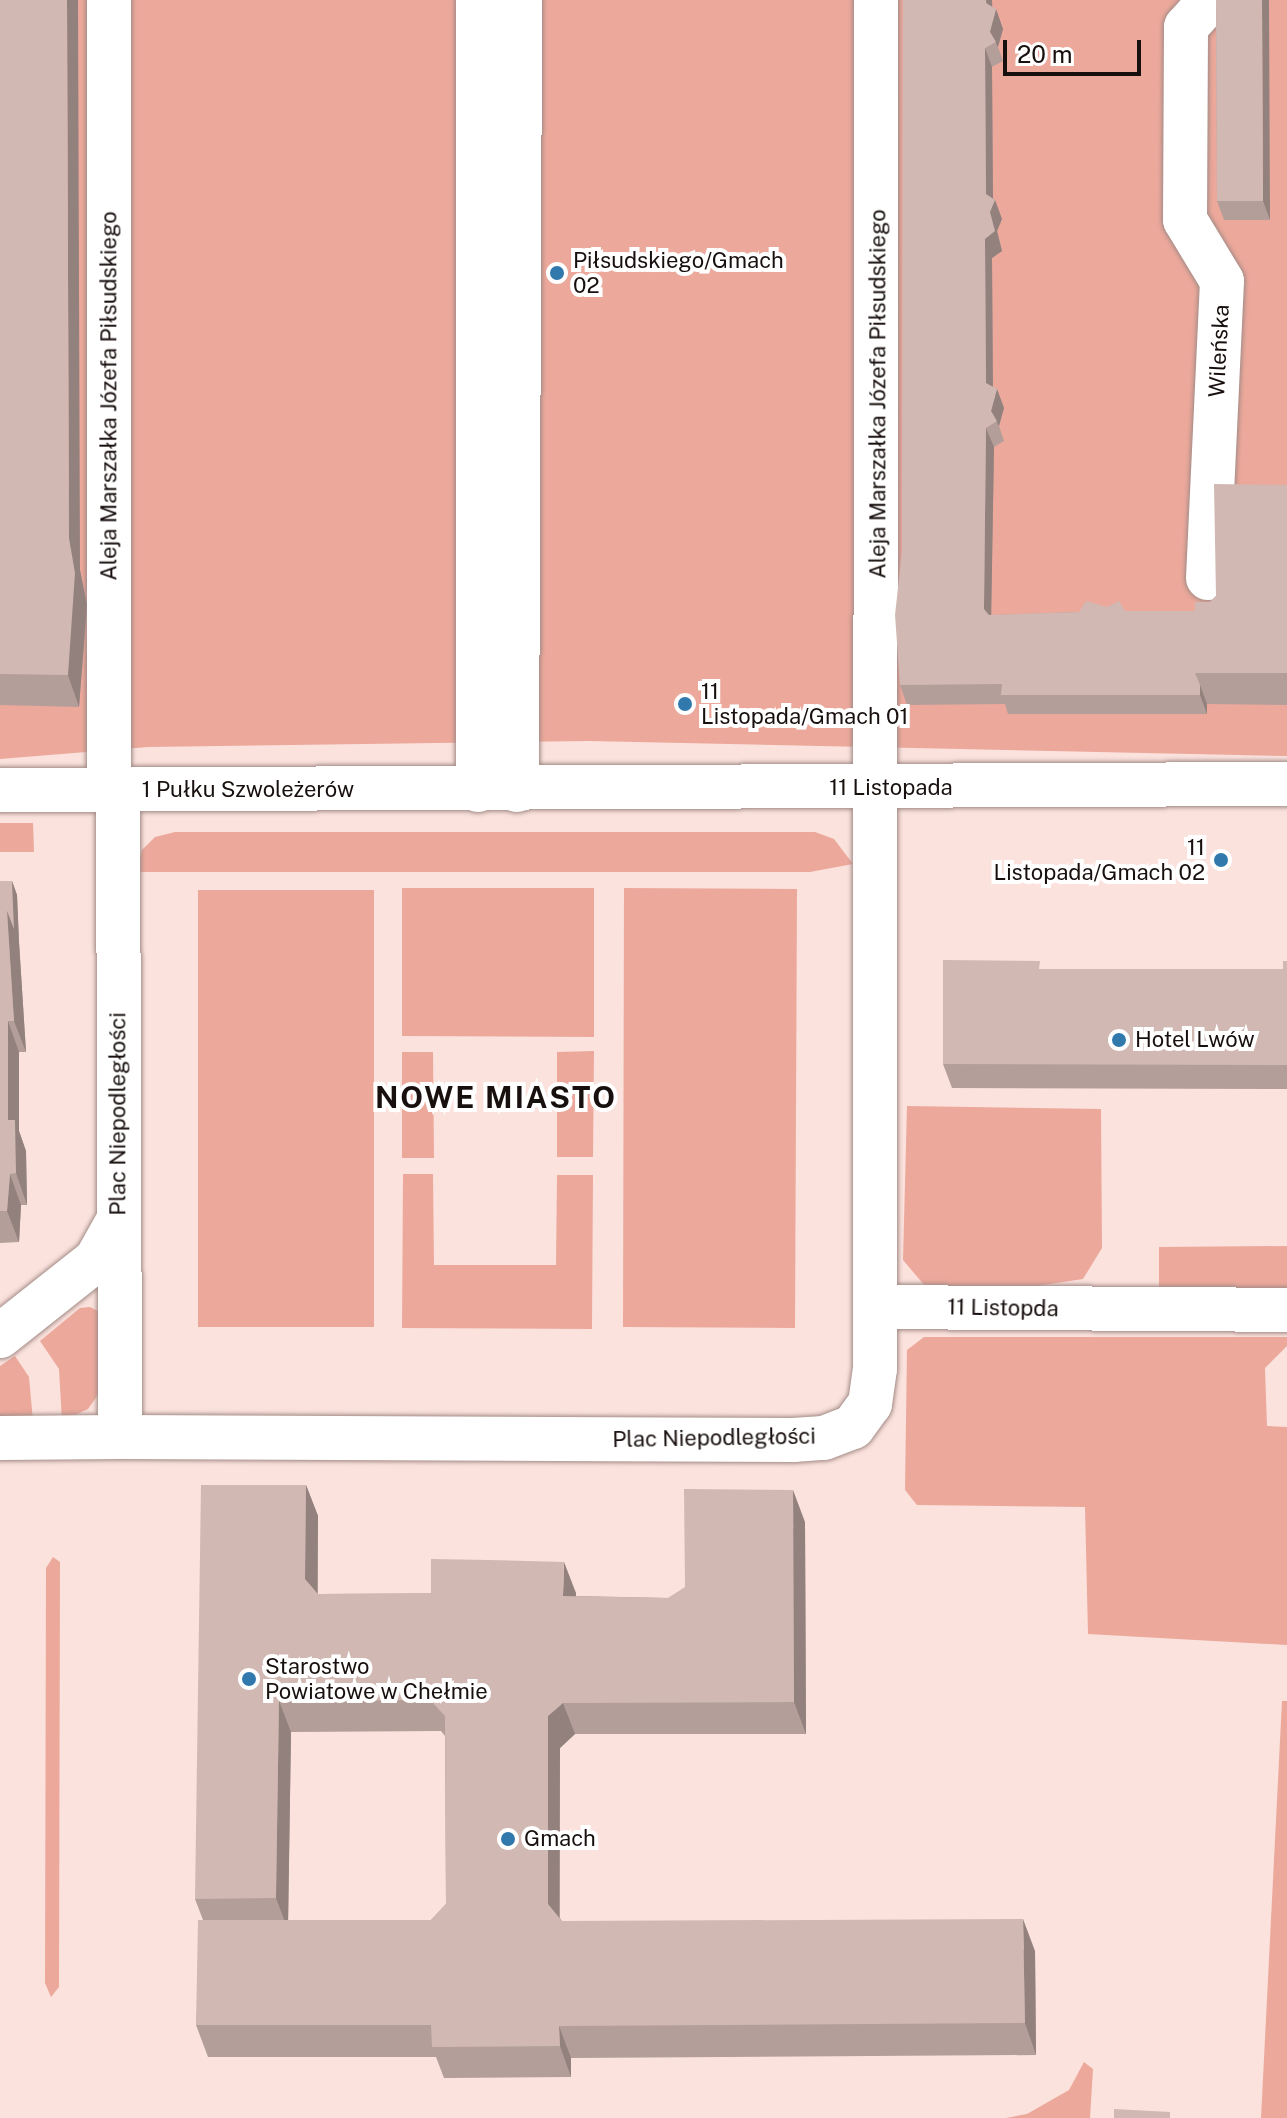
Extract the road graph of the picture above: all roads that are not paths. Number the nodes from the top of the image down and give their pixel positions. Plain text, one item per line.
1 (109, 0) edge
2 (478, 0) edge
3 (520, 0) edge
4 (876, 0) edge
5 (1210, 0) edge
6 (1208, 578) dead end
7 (1287, 784) edge
8 (879, 787) junction
9 (0, 790) edge
10 (497, 790) junction
11 (114, 791) junction
12 (119, 1219) junction
13 (876, 1307) junction
14 (1287, 1310) edge
15 (0, 1336) edge
16 (120, 1437) junction
17 (0, 1438) edge

1 - 11 street, Aleja Marszałka Józefa Piłsudskiego
2 - 10 street
3 - 10 street
4 - 8 street, Aleja Marszałka Józefa Piłsudskiego
5 - 6 street, Wileńska
7 - 8 street, 11 Listopada
8 - 10 street, 11 Listopada
8 - 13 street, Plac Niepodległości
9 - 11 street, 1 Pułku Szwoleżerów
10 - 11 street, 1 Pułku Szwoleżerów
11 - 12 street, Plac Niepodległości
12 - 15 street
12 - 16 street, Plac Niepodległości
13 - 14 street, 11 Listopda
13 - 16 street, Plac Niepodległości
16 - 17 street, Plac Niepodległości

